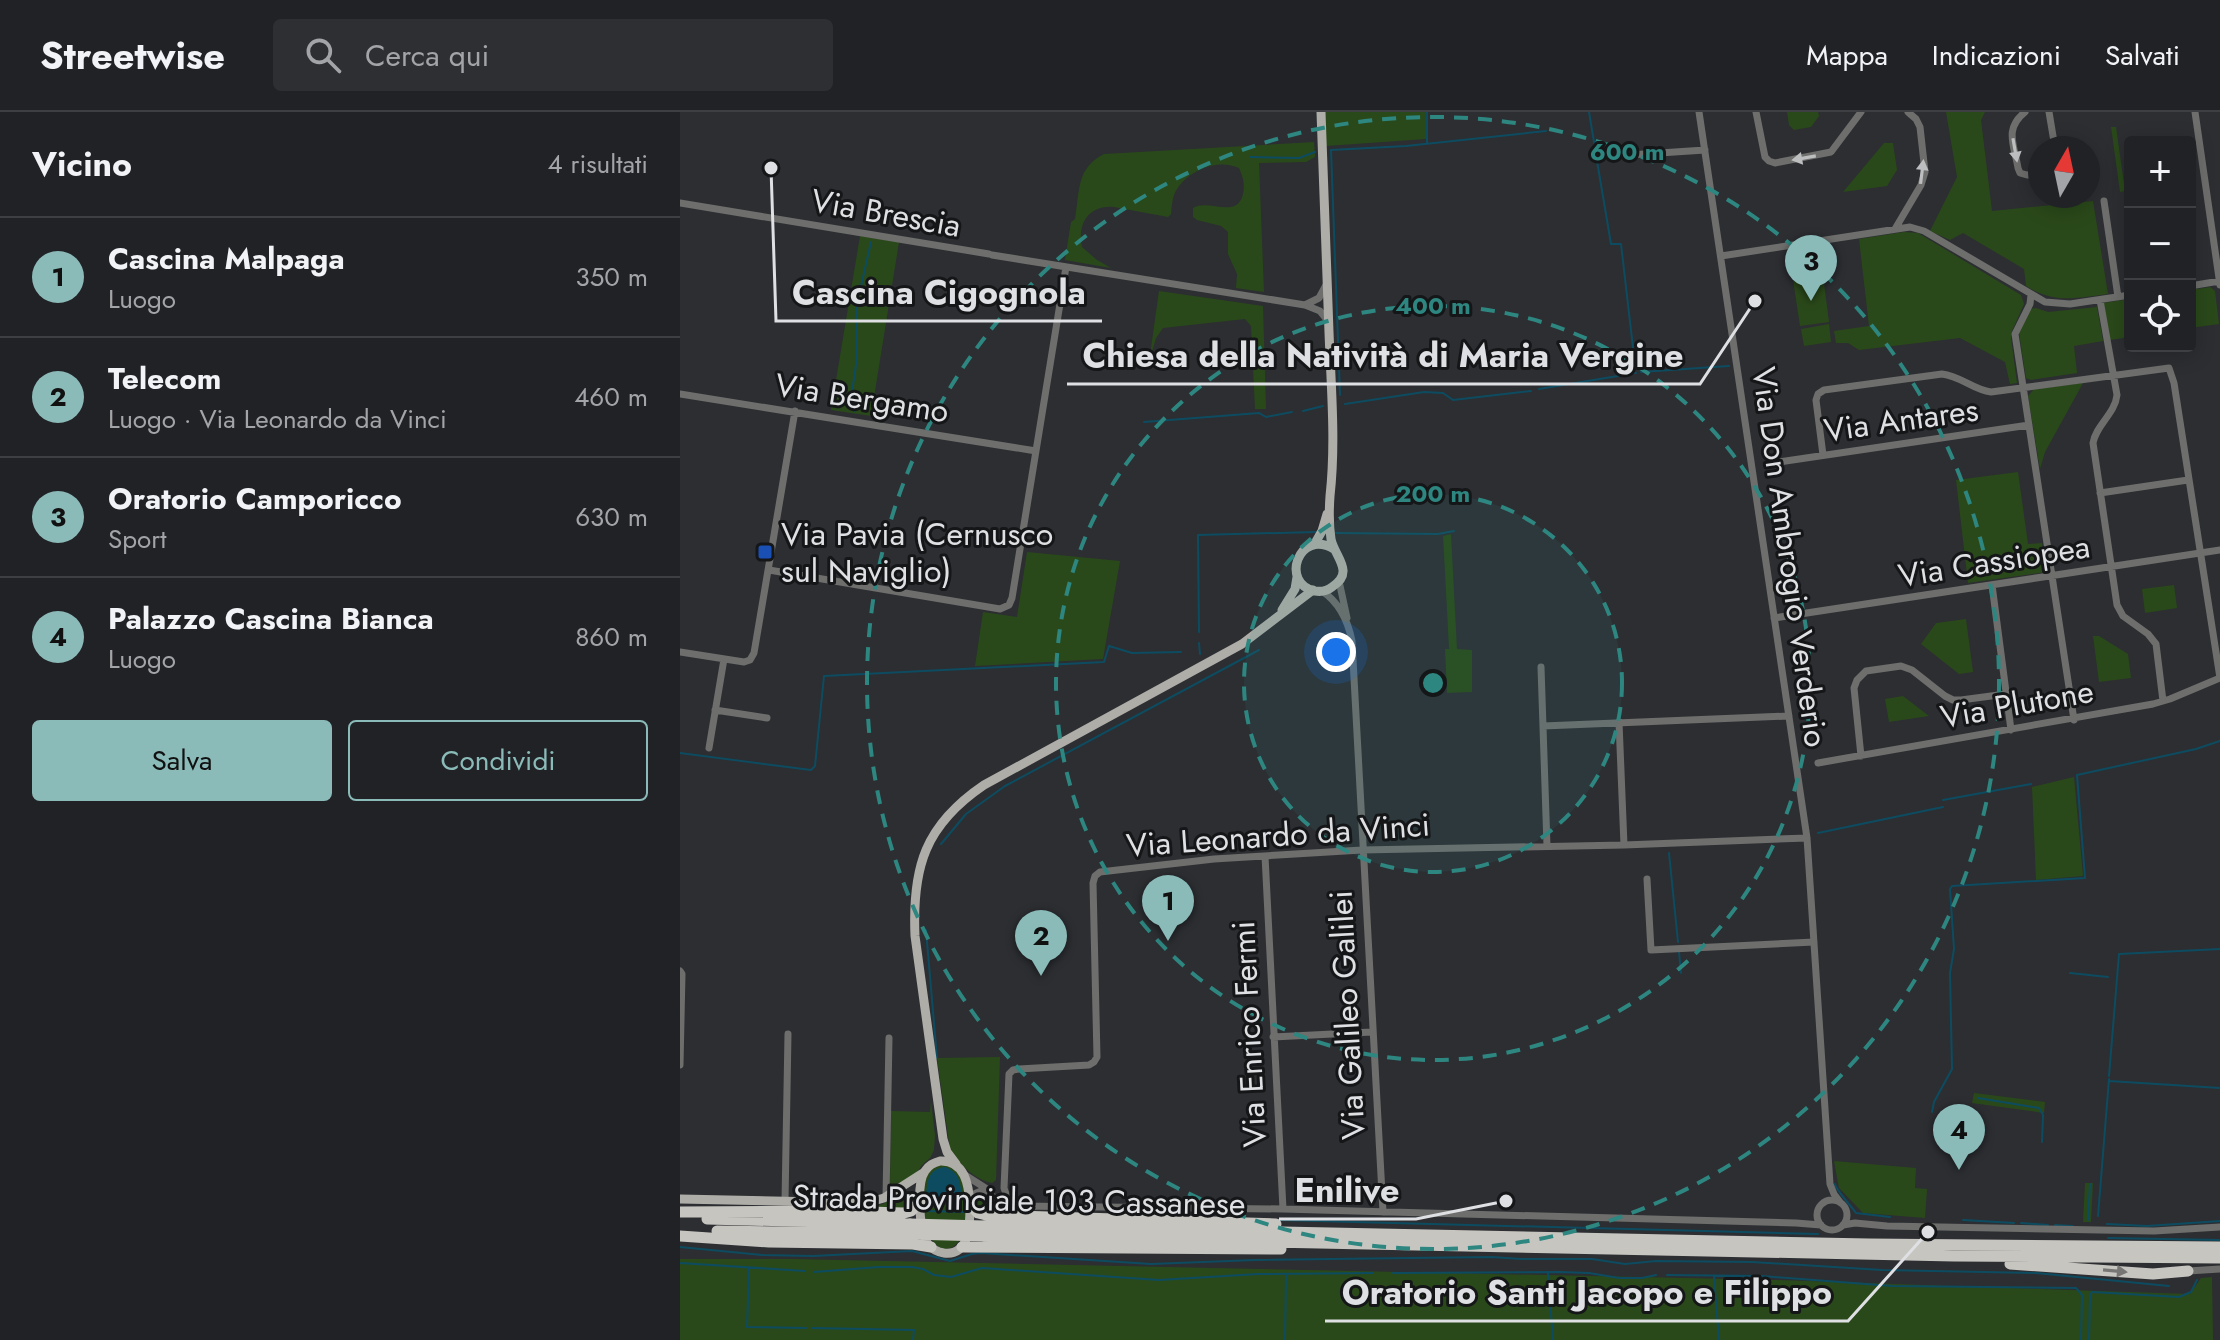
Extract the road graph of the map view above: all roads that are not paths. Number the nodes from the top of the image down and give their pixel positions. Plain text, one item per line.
1 (1321, 112) edge
2 (1699, 112) edge
3 (1756, 112) edge
4 (1861, 112) edge
5 (1908, 112) edge
6 (2025, 112) edge
7 (2049, 112) edge
8 (2195, 112) edge
9 (2053, 136) edge
10 (1705, 150) junction
11 (1599, 157) dead end
12 (2028, 174) edge
13 (2104, 201) dead end
14 (680, 203) edge
15 (1895, 229) junction
16 (1721, 256) junction
17 (1066, 267) junction
18 (1327, 282) junction
19 (2220, 283) edge
20 (2196, 285) edge
21 (2031, 295) junction
22 (2124, 296) edge
23 (2118, 297) junction
24 (2100, 300) junction
25 (1305, 305) junction
26 (1328, 321) junction
27 (2115, 375) junction
28 (2023, 388) junction
29 (680, 394) edge
30 (795, 411) junction
31 (2029, 425) junction
32 (1036, 451) junction
33 (1823, 455) junction
34 (1779, 462) dead end
35 (2188, 480) junction
36 (2100, 493) junction
37 (1330, 503) junction
38 (1314, 545) junction
39 (1334, 549) junction
40 (2220, 550) edge
41 (2201, 553) junction
42 (2110, 567) junction
43 (769, 570) junction
44 (2052, 576) junction
45 (1297, 577) junction
46 (1339, 581) junction
47 (1992, 585) junction
48 (1318, 591) junction
49 (1774, 618) junction
50 (1273, 623) junction
51 (1347, 624) junction
52 (680, 652) edge
53 (724, 659) junction
54 (1541, 667) dead end
55 (2220, 678) edge
56 (2006, 694) junction
57 (2163, 701) junction
58 (715, 710) junction
59 (1789, 716) junction
60 (767, 718) dead end
61 (2074, 720) junction
62 (1619, 722) junction
63 (1543, 726) junction
64 (2011, 730) junction
65 (709, 748) dead end
66 (1861, 756) junction
67 (1818, 763) dead end
68 (1807, 838) junction
69 (1624, 845) junction
70 (1547, 846) junction
71 (1362, 850) junction
72 (1265, 856) junction
73 (1647, 879) dead end
74 (1814, 942) junction
75 (681, 973) edge
76 (1372, 1032) junction
77 (788, 1034) dead end
78 (1273, 1037) junction
79 (889, 1038) dead end
80 (680, 1065) edge
81 (943, 1139) junction
82 (956, 1164) junction
83 (926, 1170) junction
84 (965, 1175) junction
85 (1830, 1184) junction
86 (1004, 1188) junction
87 (897, 1190) junction
88 (886, 1197) junction
89 (997, 1197) junction
90 (680, 1199) edge
91 (920, 1199) junction
92 (785, 1201) junction
93 (969, 1202) junction
94 (1824, 1202) junction
95 (1840, 1202) junction
96 (1018, 1206) junction
97 (1283, 1209) junction
98 (680, 1212) edge
99 (1383, 1212) junction
100 (1847, 1213) junction
101 (1816, 1214) junction
102 (680, 1219) edge
103 (1796, 1223) junction
104 (1821, 1225) junction
105 (1843, 1225) junction
106 (1884, 1226) junction
107 (2220, 1227) edge
108 (910, 1229) junction
109 (984, 1231) junction
110 (680, 1233) edge
111 (1456, 1235) junction
112 (1474, 1246) junction
113 (931, 1247) junction
114 (962, 1247) junction
115 (2220, 1247) edge
116 (1954, 1256) junction
117 (2220, 1258) edge
118 (2220, 1269) edge
119 (2188, 1271) joint

1 - 18 main road
2 - 10 street, Via Don Ambrogio Verderio
4 -> 3 street
15 -> 5 street
6 -> 12 street
7 - 9 street
8 - 19 street
10 - 11 street
10 - 16 street, Via Don Ambrogio Verderio
13 - 23 street
14 - 17 street, Via Brescia
15 - 16 street
15 - 21 street
16 - 49 street, Via Don Ambrogio Verderio
17 - 25 street, Via Brescia
17 - 32 street
18 - 25 street
18 - 26 main road
19 - 20 street
21 - 24 street
21 - 28 street
22 - 23 street
23 - 24 street
24 - 27 street
25 - 26 street
26 - 37 main road
27 - 28 street
27 - 35 street
27 - 36 street
28 - 31 street
28 - 33 street
29 - 30 street, Via Bergamo
30 - 32 street, Via Bergamo
30 - 43 street
31 - 33 street, Via Antares
31 - 44 street
32 - 43 street
33 - 34 street, Via Antares
35 - 36 street
35 - 41 street
36 - 42 street
37 - 38 main road
37 - 39 main road
38 - 39 main road
38 - 45 main road
39 - 46 main road
40 - 41 street, Via Cassiopea
41 - 42 street, Via Cassiopea
41 - 55 street
42 - 44 street, Via Cassiopea
42 - 57 street
43 - 53 street
44 - 47 street, Via Cassiopea
44 - 61 street
45 - 48 main road
45 - 50 main road
46 - 48 main road
46 - 51 street, Via Galileo Galilei
47 - 49 street, Via Cassiopea
47 - 56 street
48 - 50 main road
48 - 51 street, Via Galileo Galilei
49 - 59 street, Via Don Ambrogio Verderio
50 - 81 main road
51 - 71 street, Via Galileo Galilei
52 - 53 street
53 - 58 street
54 - 63 street
55 - 57 street, Via Plutone
56 - 64 street
56 - 66 street
57 - 61 street, Via Plutone
58 - 60 street
58 - 65 street
59 - 62 street
59 - 68 street, Via Don Ambrogio Verderio
61 - 64 street, Via Plutone
62 - 63 street
62 - 69 street
63 - 70 street
64 - 66 street, Via Plutone
66 - 67 street, Via Plutone
68 - 69 street, Via Leonardo da Vinci
68 - 74 street, Via Don Ambrogio Verderio
69 - 70 street, Via Leonardo da Vinci
70 - 71 street, Via Leonardo da Vinci
71 - 72 street, Via Leonardo da Vinci
71 - 76 street, Via Galileo Galilei
72 - 78 street, Via Enrico Fermi
72 - 86 street, Via Leonardo da Vinci
73 - 74 street
74 - 85 street, Via Don Ambrogio Verderio
75 - 80 street
76 - 78 street
76 - 99 street, Via Galileo Galilei
77 - 92 street
78 - 97 street, Via Enrico Fermi
79 - 88 street
81 - 82 main road
81 - 83 main road
82 - 83 main road
82 - 84 main road
83 - 87 main road
83 - 91 main road
84 - 89 street
84 - 93 main road
85 - 94 street
85 - 95 street
86 - 89 street
86 - 96 street
87 - 88 main road
87 - 91 main road
88 - 92 main road
89 - 93 street
89 - 96 street
90 - 92 main road
91 - 98 highway
91 - 113 main road
93 - 111 highway
93 - 114 main road
94 - 95 street
94 - 101 street
95 - 100 street
96 - 97 street
97 - 99 street
99 - 103 street
100 - 105 street
100 - 106 street
101 - 103 street
101 - 104 street
102 - 108 highway, Strada Provinciale 103 Cassanese
103 - 104 street
104 - 105 street
105 - 106 street
106 - 107 street
108 - 109 highway, Strada Provinciale 103 Cassanese, bridge
108 - 110 highway, Strada Provinciale 103 Cassanese
109 - 111 highway, Strada Provinciale 103 Cassanese
109 - 112 highway, Strada Provinciale 103 Cassanese
110 - 113 highway
111 - 115 highway, Strada Provinciale 103 Cassanese
112 - 114 highway
112 - 116 highway, Strada Provinciale 103 Cassanese
113 - 114 main road
116 - 117 highway, Strada Provinciale 103 Cassanese
116 -> 119 highway
118 - 119 street

